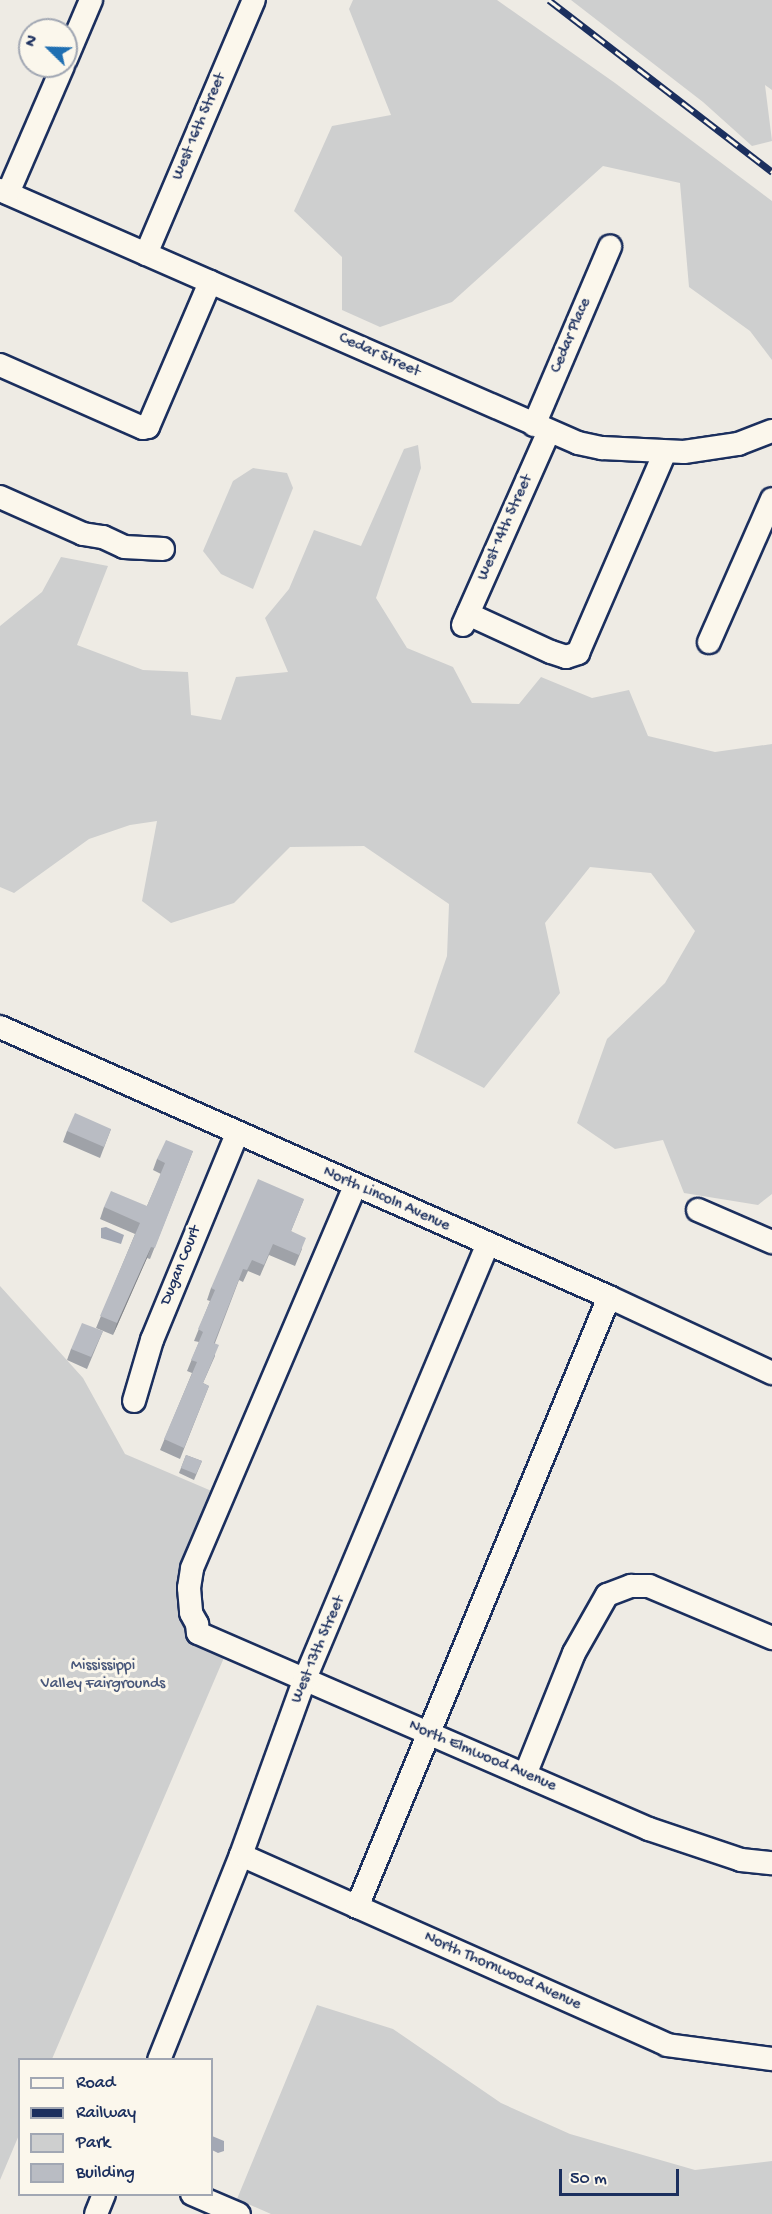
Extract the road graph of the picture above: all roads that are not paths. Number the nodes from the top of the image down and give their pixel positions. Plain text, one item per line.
1 (92, 0) edge
2 (254, 0) edge
3 (78, 31) edge
4 (57, 78) edge
5 (4, 191) edge
6 (610, 247) dead end
7 (146, 254) junction
8 (210, 282) junction
9 (0, 365) edge
10 (542, 428) junction
11 (772, 431) edge
12 (665, 452) junction
13 (0, 497) edge
14 (772, 499) edge
15 (163, 549) dead end
16 (709, 642) dead end
17 (0, 1027) edge
18 (237, 1134) junction
19 (355, 1186) junction
20 (698, 1210) dead end
21 (772, 1242) edge
22 (488, 1244) junction
23 (609, 1297) junction
24 (772, 1373) edge
25 (134, 1401) dead end
26 (772, 1638) edge
27 (304, 1681) junction
28 (430, 1734) junction
29 (525, 1775) junction
30 (241, 1855) junction
31 (772, 1863) edge
32 (357, 1907) junction
33 (160, 2058) edge
34 (772, 2059) edge
35 (103, 2196) edge
36 (197, 2196) edge
37 (96, 2214) edge
38 (239, 2214) edge

1 - 3 street
2 - 7 street, West 16th Street
4 - 5 street
5 - 7 street, Cedar Street
6 - 10 street, Cedar Place
7 - 8 street, Cedar Street
8 - 9 street
8 - 10 street, Cedar Street
10 - 12 street, Cedar Street
10 - 12 street, West 14th Street
11 - 12 street, Cedar Street
13 - 15 street
14 - 16 street
17 - 18 street, North Lincoln Avenue
18 - 19 street, North Lincoln Avenue
18 - 25 street, Dugan Court
19 - 22 street, North Lincoln Avenue
19 - 27 street, North Elmwood Avenue
20 - 21 street
22 - 23 street, North Lincoln Avenue
22 - 27 street, West 13th Street
23 - 24 street, North Lincoln Avenue
23 - 28 street
26 - 29 street
27 - 28 street, North Elmwood Avenue
27 - 30 street, West 13th Street
28 - 29 street, North Elmwood Avenue
28 - 32 street
29 - 31 street, North Elmwood Avenue
30 - 32 street, North Thornwood Avenue
30 - 33 street, West 13th Street
32 - 34 street, North Thornwood Avenue
35 - 37 street
36 - 38 street

